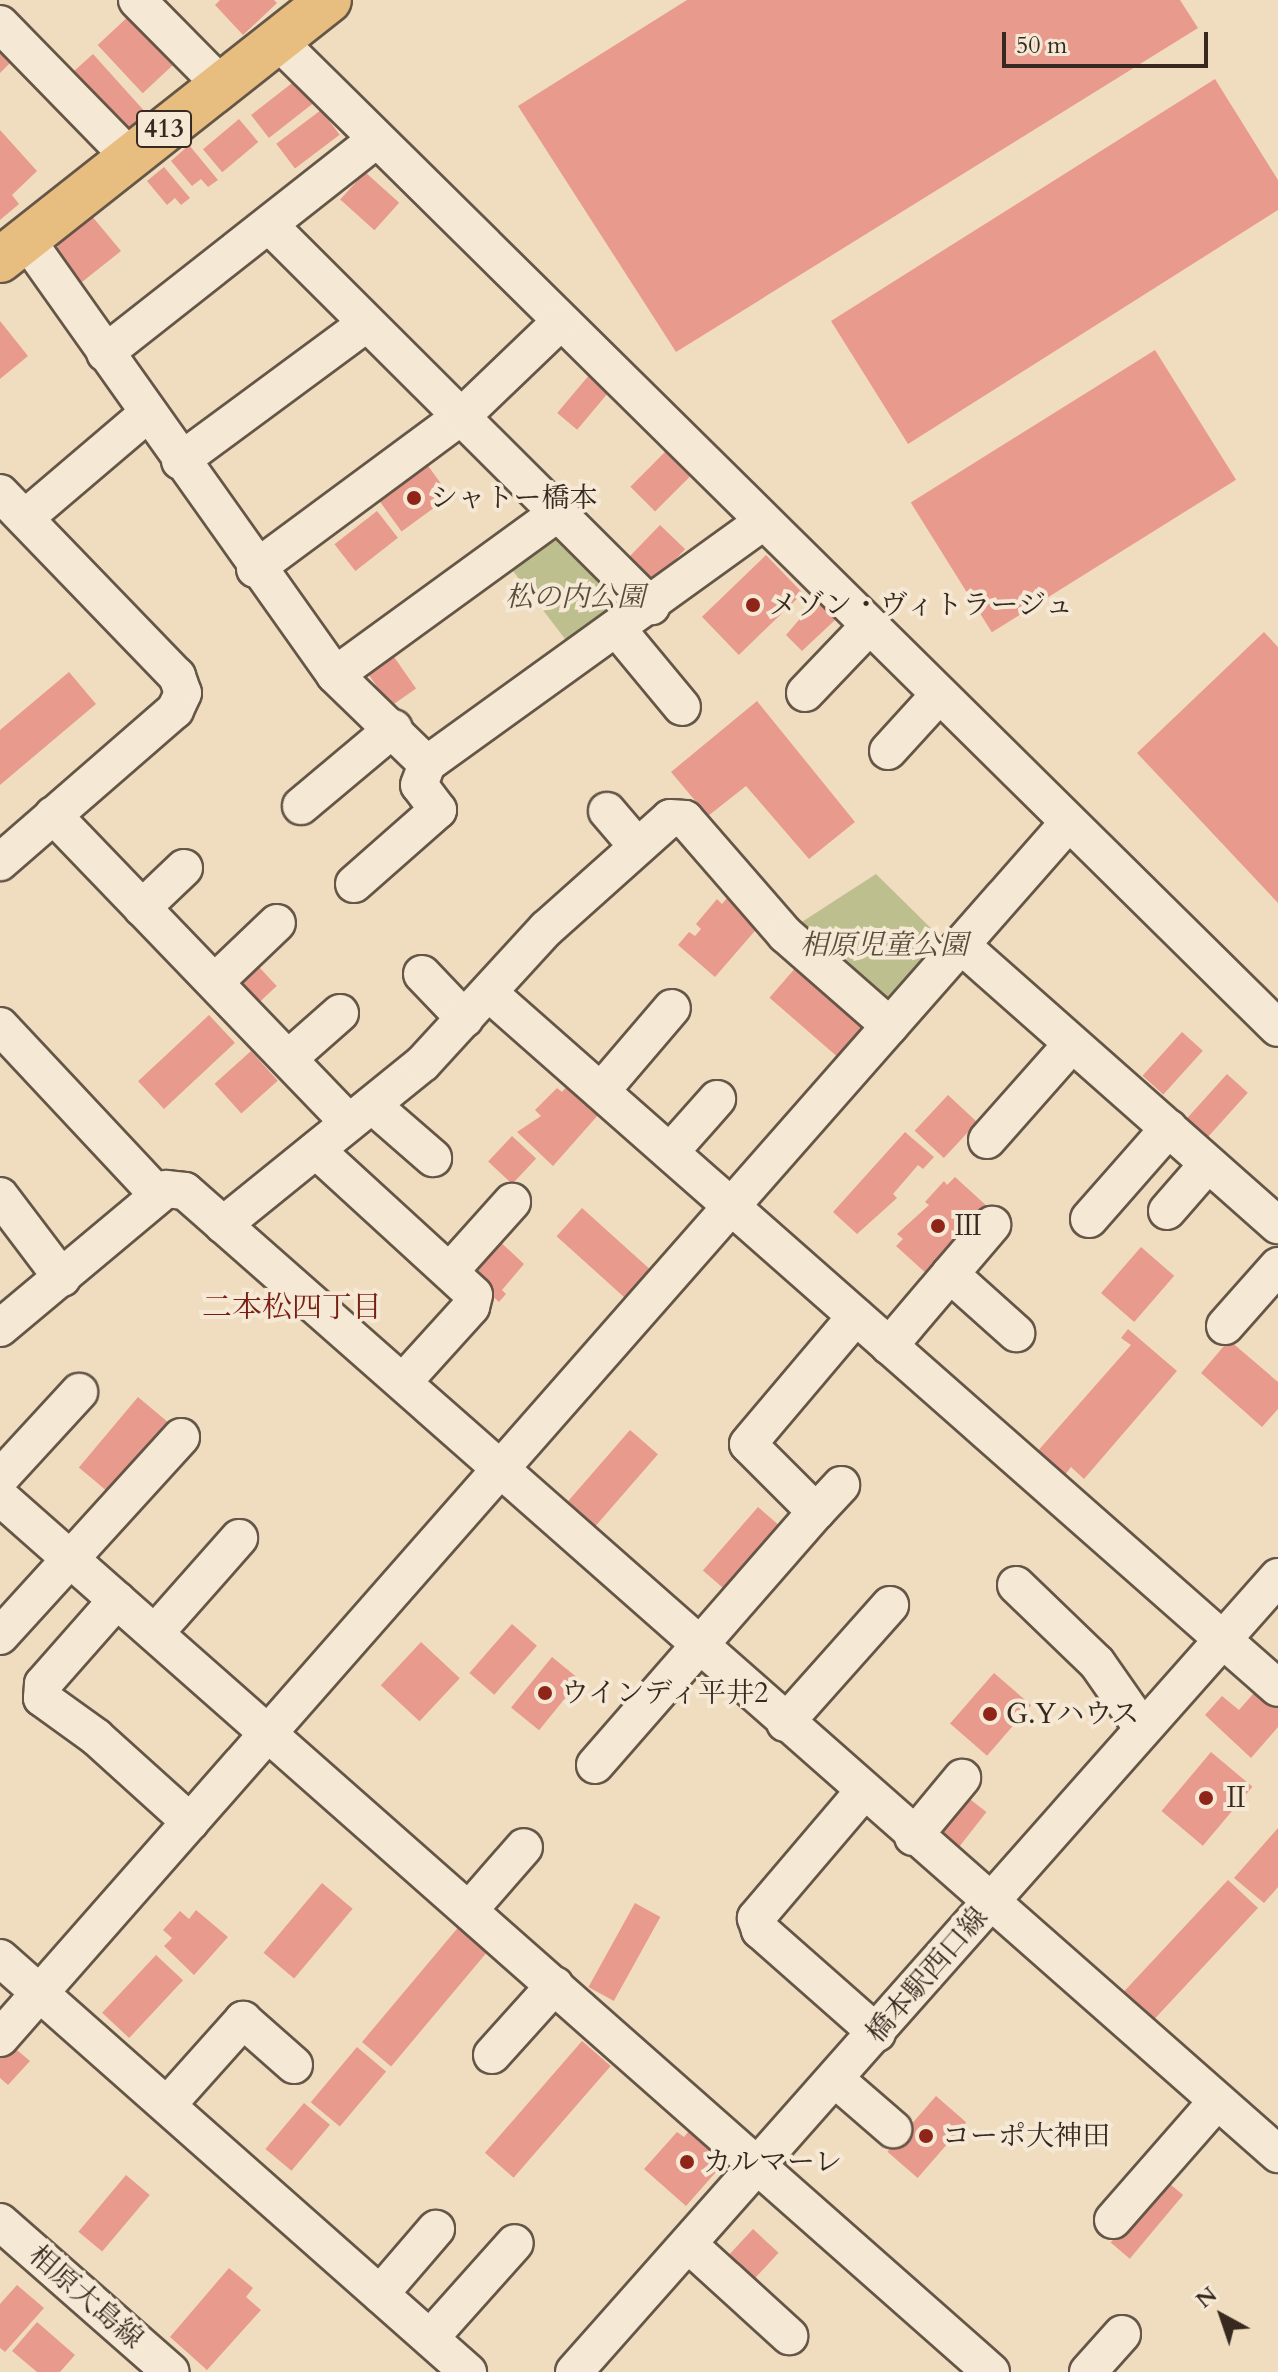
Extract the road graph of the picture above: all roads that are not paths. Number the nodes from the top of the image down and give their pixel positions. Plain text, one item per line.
1 (137, 0) edge
2 (301, 14) edge
3 (0, 24) edge
4 (220, 84) junction
5 (376, 140) junction
6 (130, 157) junction
7 (269, 225) junction
8 (8, 251) edge
9 (560, 322) junction
10 (367, 323) junction
11 (105, 353) junction
12 (147, 414) junction
13 (462, 416) junction
14 (180, 461) junction
15 (12, 506) edge
16 (559, 512) junction
17 (763, 522) junction
18 (255, 569) junction
19 (651, 606) junction
20 (869, 626) junction
21 (618, 630) junction
22 (335, 675) junction
23 (805, 693) dead end
24 (939, 695) junction
25 (682, 707) dead end
26 (394, 728) junction
27 (888, 751) dead end
28 (427, 764) junction
29 (301, 806) dead end
30 (607, 811) dead end
31 (53, 815) junction
32 (1068, 823) junction
33 (637, 846) junction
34 (0, 862) edge
35 (184, 868) dead end
36 (354, 884) dead end
37 (142, 908) junction
38 (277, 923) dead end
39 (961, 945) junction
40 (422, 974) dead end
41 (216, 981) junction
42 (489, 993) junction
43 (672, 1008) dead end
44 (340, 1013) dead end
45 (465, 1019) junction
46 (0, 1026) edge
47 (890, 1026) junction
48 (1278, 1028) edge
49 (1072, 1044) junction
50 (289, 1058) junction
51 (601, 1091) junction
52 (717, 1099) dead end
53 (360, 1114) junction
54 (1169, 1128) junction
55 (987, 1140) dead end
56 (316, 1150) junction
57 (670, 1152) junction
58 (433, 1158) dead end
59 (1208, 1164) junction
60 (158, 1195) junction
61 (0, 1196) edge
62 (512, 1202) dead end
63 (731, 1207) junction
64 (1167, 1211) dead end
65 (1089, 1219) dead end
66 (223, 1225) junction
67 (992, 1225) dead end
68 (1278, 1225) edge
69 (1278, 1266) edge
70 (450, 1271) junction
71 (950, 1274) junction
72 (62, 1278) junction
73 (856, 1316) junction
74 (1225, 1326) dead end
75 (0, 1328) edge
76 (1016, 1333) dead end
77 (889, 1346) junction
78 (403, 1382) junction
79 (79, 1392) dead end
80 (181, 1437) dead end
81 (499, 1471) junction
82 (0, 1478) edge
83 (841, 1485) dead end
84 (0, 1497) edge
85 (816, 1512) junction
86 (239, 1538) dead end
87 (71, 1559) junction
88 (1278, 1577) edge
89 (1016, 1585) dead end
90 (117, 1600) junction
91 (890, 1605) dead end
92 (155, 1633) junction
93 (0, 1636) edge
94 (1224, 1640) junction
95 (697, 1646) junction
96 (1278, 1688) edge
97 (785, 1723) junction
98 (1143, 1729) junction
99 (268, 1732) junction
100 (595, 1765) dead end
101 (962, 1778) dead end
102 (864, 1791) junction
103 (190, 1822) junction
104 (913, 1837) junction
105 (524, 1847) dead end
106 (991, 1902) junction
107 (470, 1909) junction
108 (0, 1958) edge
109 (555, 1985) junction
110 (39, 1994) junction
111 (877, 2033) junction
112 (0, 2038) edge
113 (492, 2055) dead end
114 (294, 2065) dead end
115 (835, 2079) junction
116 (1217, 2101) junction
117 (168, 2104) junction
118 (893, 2129) dead end
119 (1278, 2154) edge
120 (757, 2167) junction
121 (1113, 2220) dead end
122 (0, 2222) edge
123 (436, 2229) dead end
124 (515, 2243) dead end
125 (688, 2244) junction
126 (380, 2294) junction
127 (1122, 2334) dead end
128 (789, 2336) dead end
129 (430, 2338) junction
130 (171, 2372) edge
131 (468, 2372) edge
132 (574, 2372) edge
133 (991, 2372) edge
134 (1088, 2372) edge

1 - 4 street
2 - 4 highway, 413
2 - 5 street
3 - 6 street
4 - 6 highway, 413
5 - 7 street
5 - 9 street
6 - 8 highway, 413
7 - 10 street
7 - 11 street
8 - 11 street
9 - 13 street
9 - 17 street
10 - 13 street
10 - 14 street
11 - 12 street
12 - 14 street
12 - 15 street
13 - 16 street
13 - 18 street
14 - 18 street
15 - 31 street
16 - 19 street
16 - 22 street
17 - 19 street
17 - 20 street
18 - 22 street
19 - 21 street
20 - 23 street
20 - 24 street
21 - 25 street
21 - 28 street
22 - 26 street
24 - 27 street
24 - 32 street
26 - 28 street
26 - 29 street
28 - 36 street
30 - 33 street
31 - 34 street
31 - 37 street
32 - 39 street
32 - 48 street
33 - 42 street
33 - 47 street
35 - 37 street
37 - 41 street
38 - 41 street
39 - 47 street
39 - 49 street
40 - 45 street
41 - 50 street
42 - 45 street
42 - 51 street
43 - 51 street
44 - 50 street
45 - 53 street
46 - 60 street
47 - 63 street
49 - 54 street
49 - 55 street
50 - 53 street
51 - 57 street
52 - 57 street
53 - 56 street
53 - 58 street
54 - 59 street
54 - 65 street
56 - 66 street
56 - 70 street
57 - 63 street
59 - 64 street
59 - 68 street
60 - 66 street
60 - 72 street
61 - 72 street
62 - 70 street
63 - 73 street
63 - 81 street
66 - 78 street
67 - 71 street
69 - 74 street
70 - 78 street
71 - 76 street
71 - 77 street
72 - 75 street
73 - 77 street
73 - 85 street
77 - 94 street
78 - 81 street
79 - 82 street
80 - 87 street
81 - 95 street
81 - 99 street
83 - 85 street
84 - 87 street
85 - 95 street
86 - 92 street
87 - 90 street
87 - 93 street
88 - 94 street, 橋本駅西口線
89 - 98 street
90 - 92 street
90 - 103 street
91 - 97 street
92 - 99 street
94 - 96 street
94 - 98 street, 橋本駅西口線
95 - 97 street
95 - 100 street
97 - 102 street
98 - 106 street, 橋本駅西口線
99 - 103 street
99 - 107 street
101 - 104 street
102 - 104 street
102 - 111 street
103 - 110 street
104 - 106 street
105 - 107 street
106 - 111 street, 橋本駅西口線
106 - 116 street
107 - 109 street
108 - 110 street
109 - 113 street
109 - 120 street
110 - 112 street
110 - 117 street
111 - 115 street, 橋本駅西口線
114 - 117 street
115 - 118 street
115 - 120 street, 橋本駅西口線
116 - 119 street
116 - 121 street
117 - 126 street
120 - 125 street, 橋本駅西口線
120 - 133 street
122 - 130 street, 相原大島線
123 - 126 street
124 - 129 street
125 - 128 street
125 - 132 street, 橋本駅西口線
126 - 129 street
127 - 134 street
129 - 131 street

